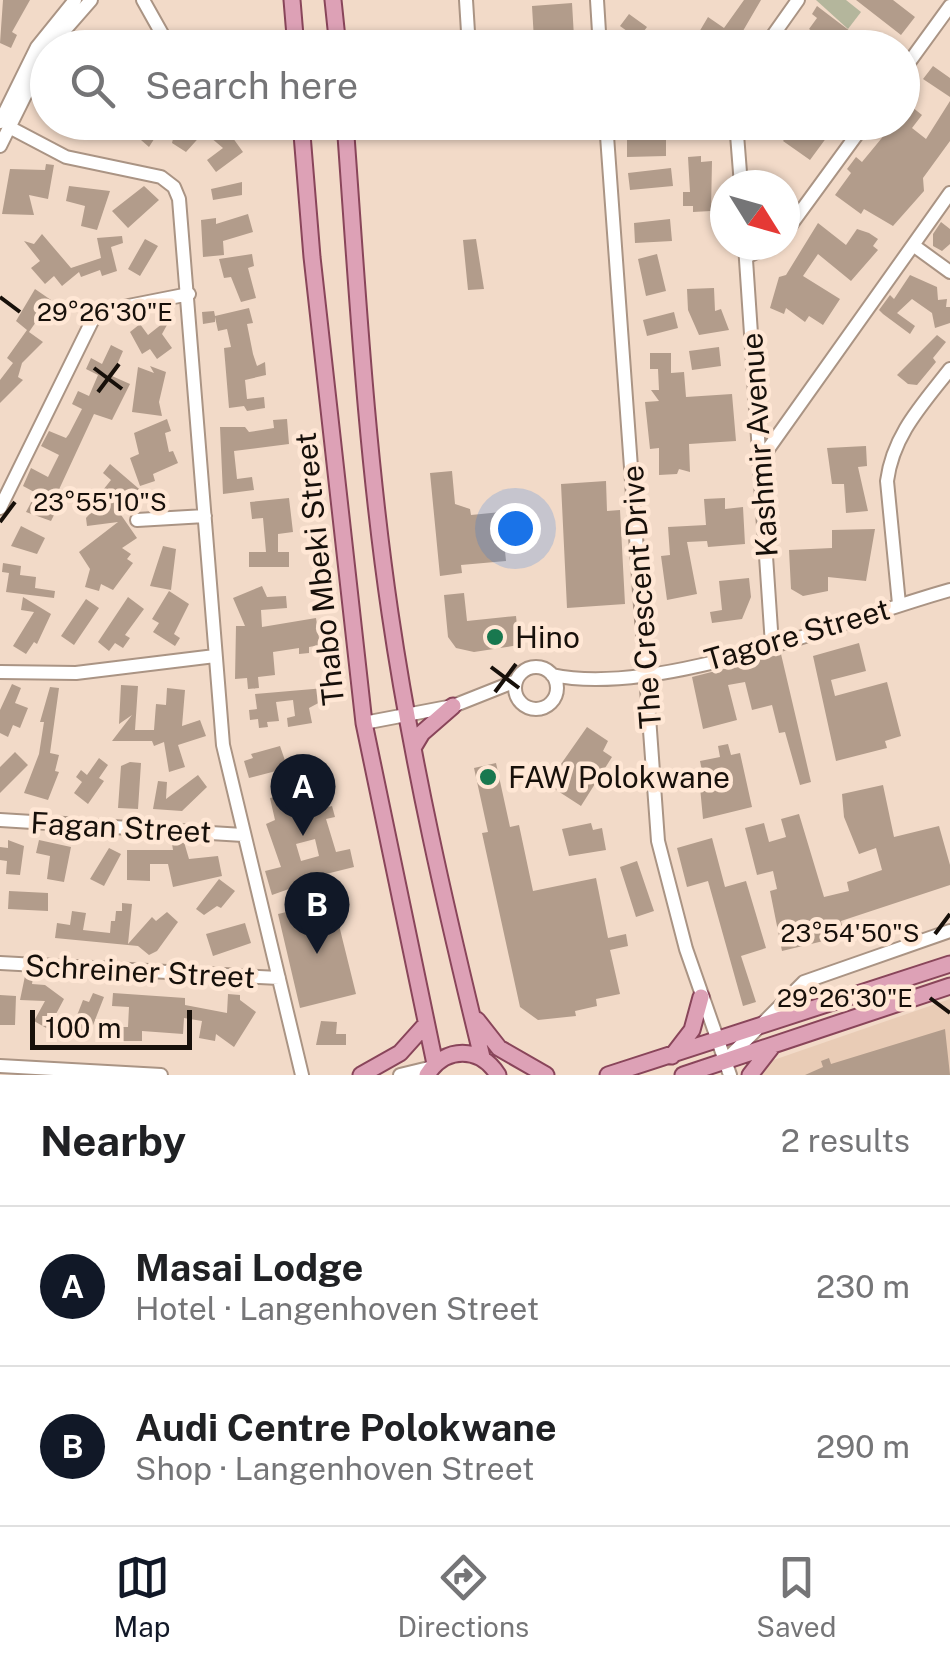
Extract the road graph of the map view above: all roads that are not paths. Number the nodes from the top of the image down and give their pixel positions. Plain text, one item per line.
1 (75, 0) edge
2 (91, 0) edge
3 (143, 0) edge
4 (292, 0) edge
5 (333, 0) edge
6 (466, 0) edge
7 (597, 0) edge
8 (798, 0) edge
9 (950, 6) edge
10 (51, 30) edge
11 (64, 30) edge
12 (160, 30) edge
13 (294, 30) edge
14 (336, 30) edge
15 (468, 30) edge
16 (599, 30) edge
17 (777, 30) edge
18 (920, 47) edge
19 (30, 64) edge
20 (30, 80) edge
21 (4, 125) edge
22 (30, 138) edge
23 (33, 140) edge
24 (302, 140) edge
25 (345, 140) edge
26 (607, 140) edge
27 (737, 140) edge
28 (853, 140) edge
29 (0, 146) edge
30 (739, 170) edge
31 (950, 194) edge
32 (800, 212) edge
33 (913, 245) junction
34 (746, 260) edge
35 (950, 272) edge
36 (189, 294) junction
37 (950, 369) edge
38 (761, 458) junction
39 (0, 508) edge
40 (205, 516) junction
41 (137, 520) dead end
42 (950, 590) edge
43 (899, 604) junction
44 (772, 646) junction
45 (215, 656) junction
46 (0, 672) edge
47 (552, 675) junction
48 (646, 675) junction
49 (516, 681) junction
50 (584, 682) junction
51 (556, 695) junction
52 (482, 698) junction
53 (520, 701) junction
54 (452, 706) junction
55 (406, 716) junction
56 (364, 723) junction
57 (413, 748) junction
58 (0, 820) edge
59 (243, 834) junction
60 (950, 931) edge
61 (0, 963) edge
62 (950, 964) edge
63 (279, 978) junction
64 (950, 986) edge
65 (702, 997) junction
66 (469, 1008) junction
67 (426, 1024) junction
68 (755, 1030) junction
69 (720, 1042) junction
70 (774, 1045) junction
71 (672, 1056) junction
72 (482, 1057) junction
73 (0, 1066) edge
74 (728, 1068) edge
75 (432, 1069) edge
76 (161, 1075) edge
77 (302, 1075) edge
78 (361, 1075) edge
79 (400, 1075) edge
80 (498, 1075) edge
81 (546, 1075) edge
82 (608, 1075) edge
83 (684, 1075) edge
84 (750, 1075) edge

1 - 10 street
2 - 11 street
3 - 12 street
4 - 13 main road
5 - 14 main road
6 - 15 street
7 - 16 street
8 - 17 street
9 - 18 street
19 - 21 street
20 - 21 street
21 - 22 street
21 - 29 street
23 - 36 street
24 - 56 main road, Thabo Mbeki Street
25 - 55 main road
26 - 48 street, The Crescent Drive
27 - 30 street
28 - 32 street
31 - 33 street
33 - 35 street
33 - 38 street
34 - 38 street, Kashmir Avenue
36 - 39 street
36 - 40 street
37 - 43 street
38 - 44 street, Kashmir Avenue
40 - 41 street
40 - 45 street
42 - 43 street, Tagore Street
43 - 44 street, Tagore Street
44 - 48 street, Tagore Street
45 - 46 street
45 - 59 street
47 - 49 street, Tagore Street
47 - 50 street, Tagore Street
47 - 51 street
48 - 50 street, Tagore Street
48 - 65 street, The Crescent Drive
49 - 52 street, Tagore Street
49 - 53 street
50 - 51 street, Tagore Street
51 - 53 street, Tagore Street
52 - 53 street, Tagore Street
52 - 54 street, Tagore Street
54 - 55 street, Tagore Street
54 - 57 main road
55 - 56 street, Tagore Street
55 - 57 main road
56 - 67 main road, Thabo Mbeki Street
57 - 66 main road
58 - 59 street, Fagan Street
59 - 63 street
60 - 68 street
61 - 63 street, Schreiner Street
62 - 68 main road
63 - 77 street
64 - 70 main road
65 - 69 street, The Crescent Drive
65 - 71 main road
66 - 72 main road
66 - 81 main road
67 - 75 main road, Thabo Mbeki Street
67 - 78 main road
68 - 69 main road
68 - 74 street
69 - 71 main road
69 - 74 street, The Crescent Drive
70 - 74 main road
70 - 84 main road
71 - 82 main road
72 - 75 main road
72 - 80 main road
73 - 76 street
74 - 83 main road
75 - 79 street

